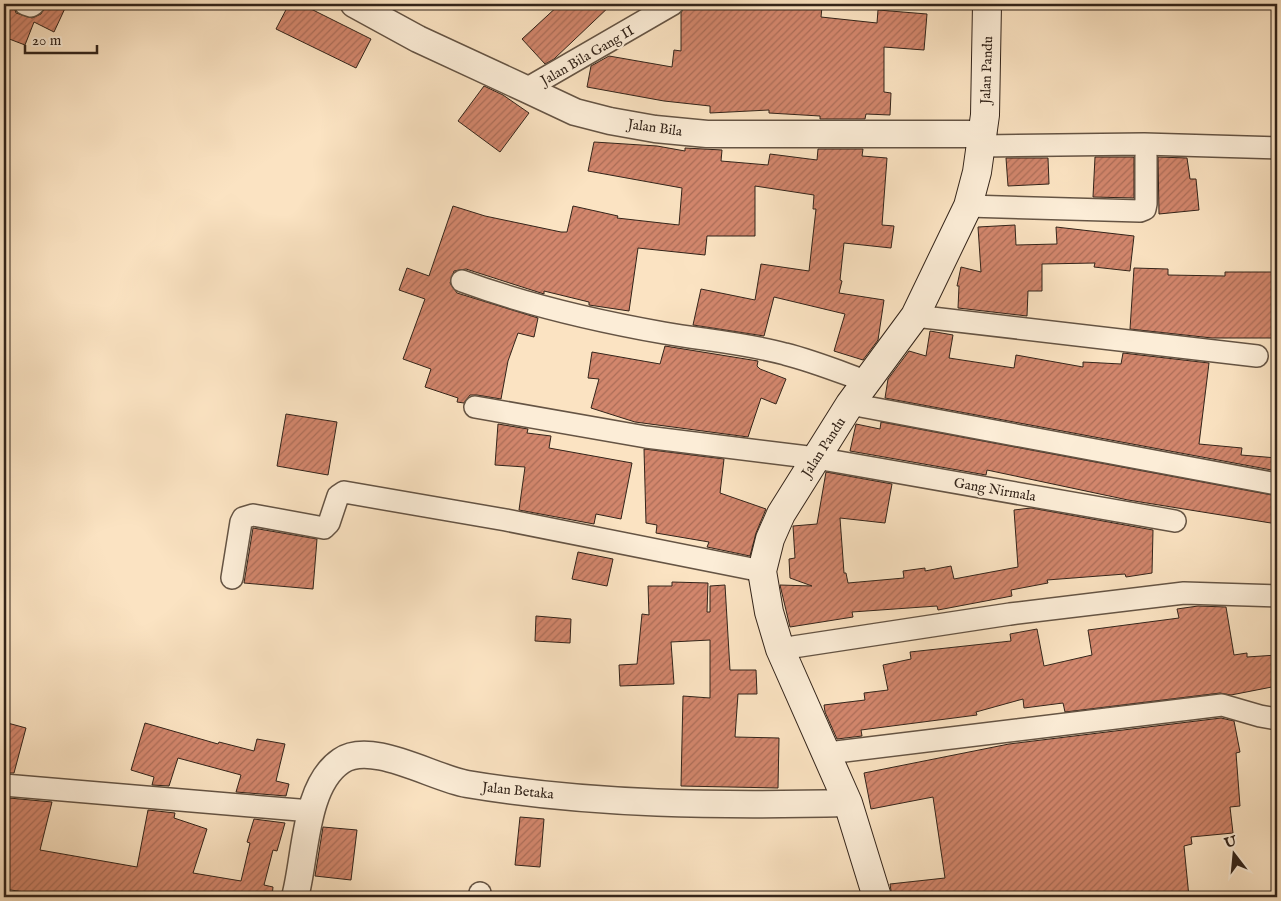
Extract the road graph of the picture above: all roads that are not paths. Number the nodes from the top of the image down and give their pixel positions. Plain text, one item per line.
1 (25, 4) edge
2 (34, 4) edge
3 (354, 4) edge
4 (673, 4) edge
5 (987, 4) edge
6 (526, 89) junction
7 (982, 140) junction
8 (1277, 148) edge
9 (1146, 156) dead end
10 (968, 206) junction
11 (462, 281) dead end
12 (915, 316) junction
13 (1257, 356) dead end
14 (868, 382) junction
15 (850, 404) junction
16 (474, 407) dead end
17 (816, 458) junction
18 (1277, 484) edge
19 (1175, 521) dead end
20 (762, 570) junction
21 (232, 578) dead end
22 (1277, 596) edge
23 (780, 649) junction
24 (1277, 719) edge
25 (828, 753) junction
26 (4, 785) edge
27 (848, 803) junction
28 (311, 811) junction
29 (296, 897) edge
30 (877, 897) edge

1 - 2 street
3 - 6 street, Jalan Bila
4 - 6 street, Jalan Bila Gang II
5 - 7 main road, Jalan Pandu
6 - 7 street, Jalan Bila
7 - 8 street
7 - 10 main road, Jalan Pandu
9 - 10 street
10 - 12 main road, Jalan Pandu
11 - 14 street
12 - 13 street
12 - 14 main road, Jalan Pandu
14 - 15 main road, Jalan Pandu
15 - 17 main road, Jalan Pandu
15 - 18 street
16 - 17 street, Gang Nirmala
17 - 19 street, Gang Nirmala
17 - 20 main road, Jalan Pandu
20 - 21 street
20 - 23 main road, Jalan Pandu
22 - 23 street
23 - 25 main road, Jalan Pandu
24 - 25 street
25 - 27 main road, Jalan Pandu
26 - 28 street
27 - 28 street, Jalan Betaka
27 - 30 main road, Jalan Pandu
28 - 29 street, Jalan Betaka

